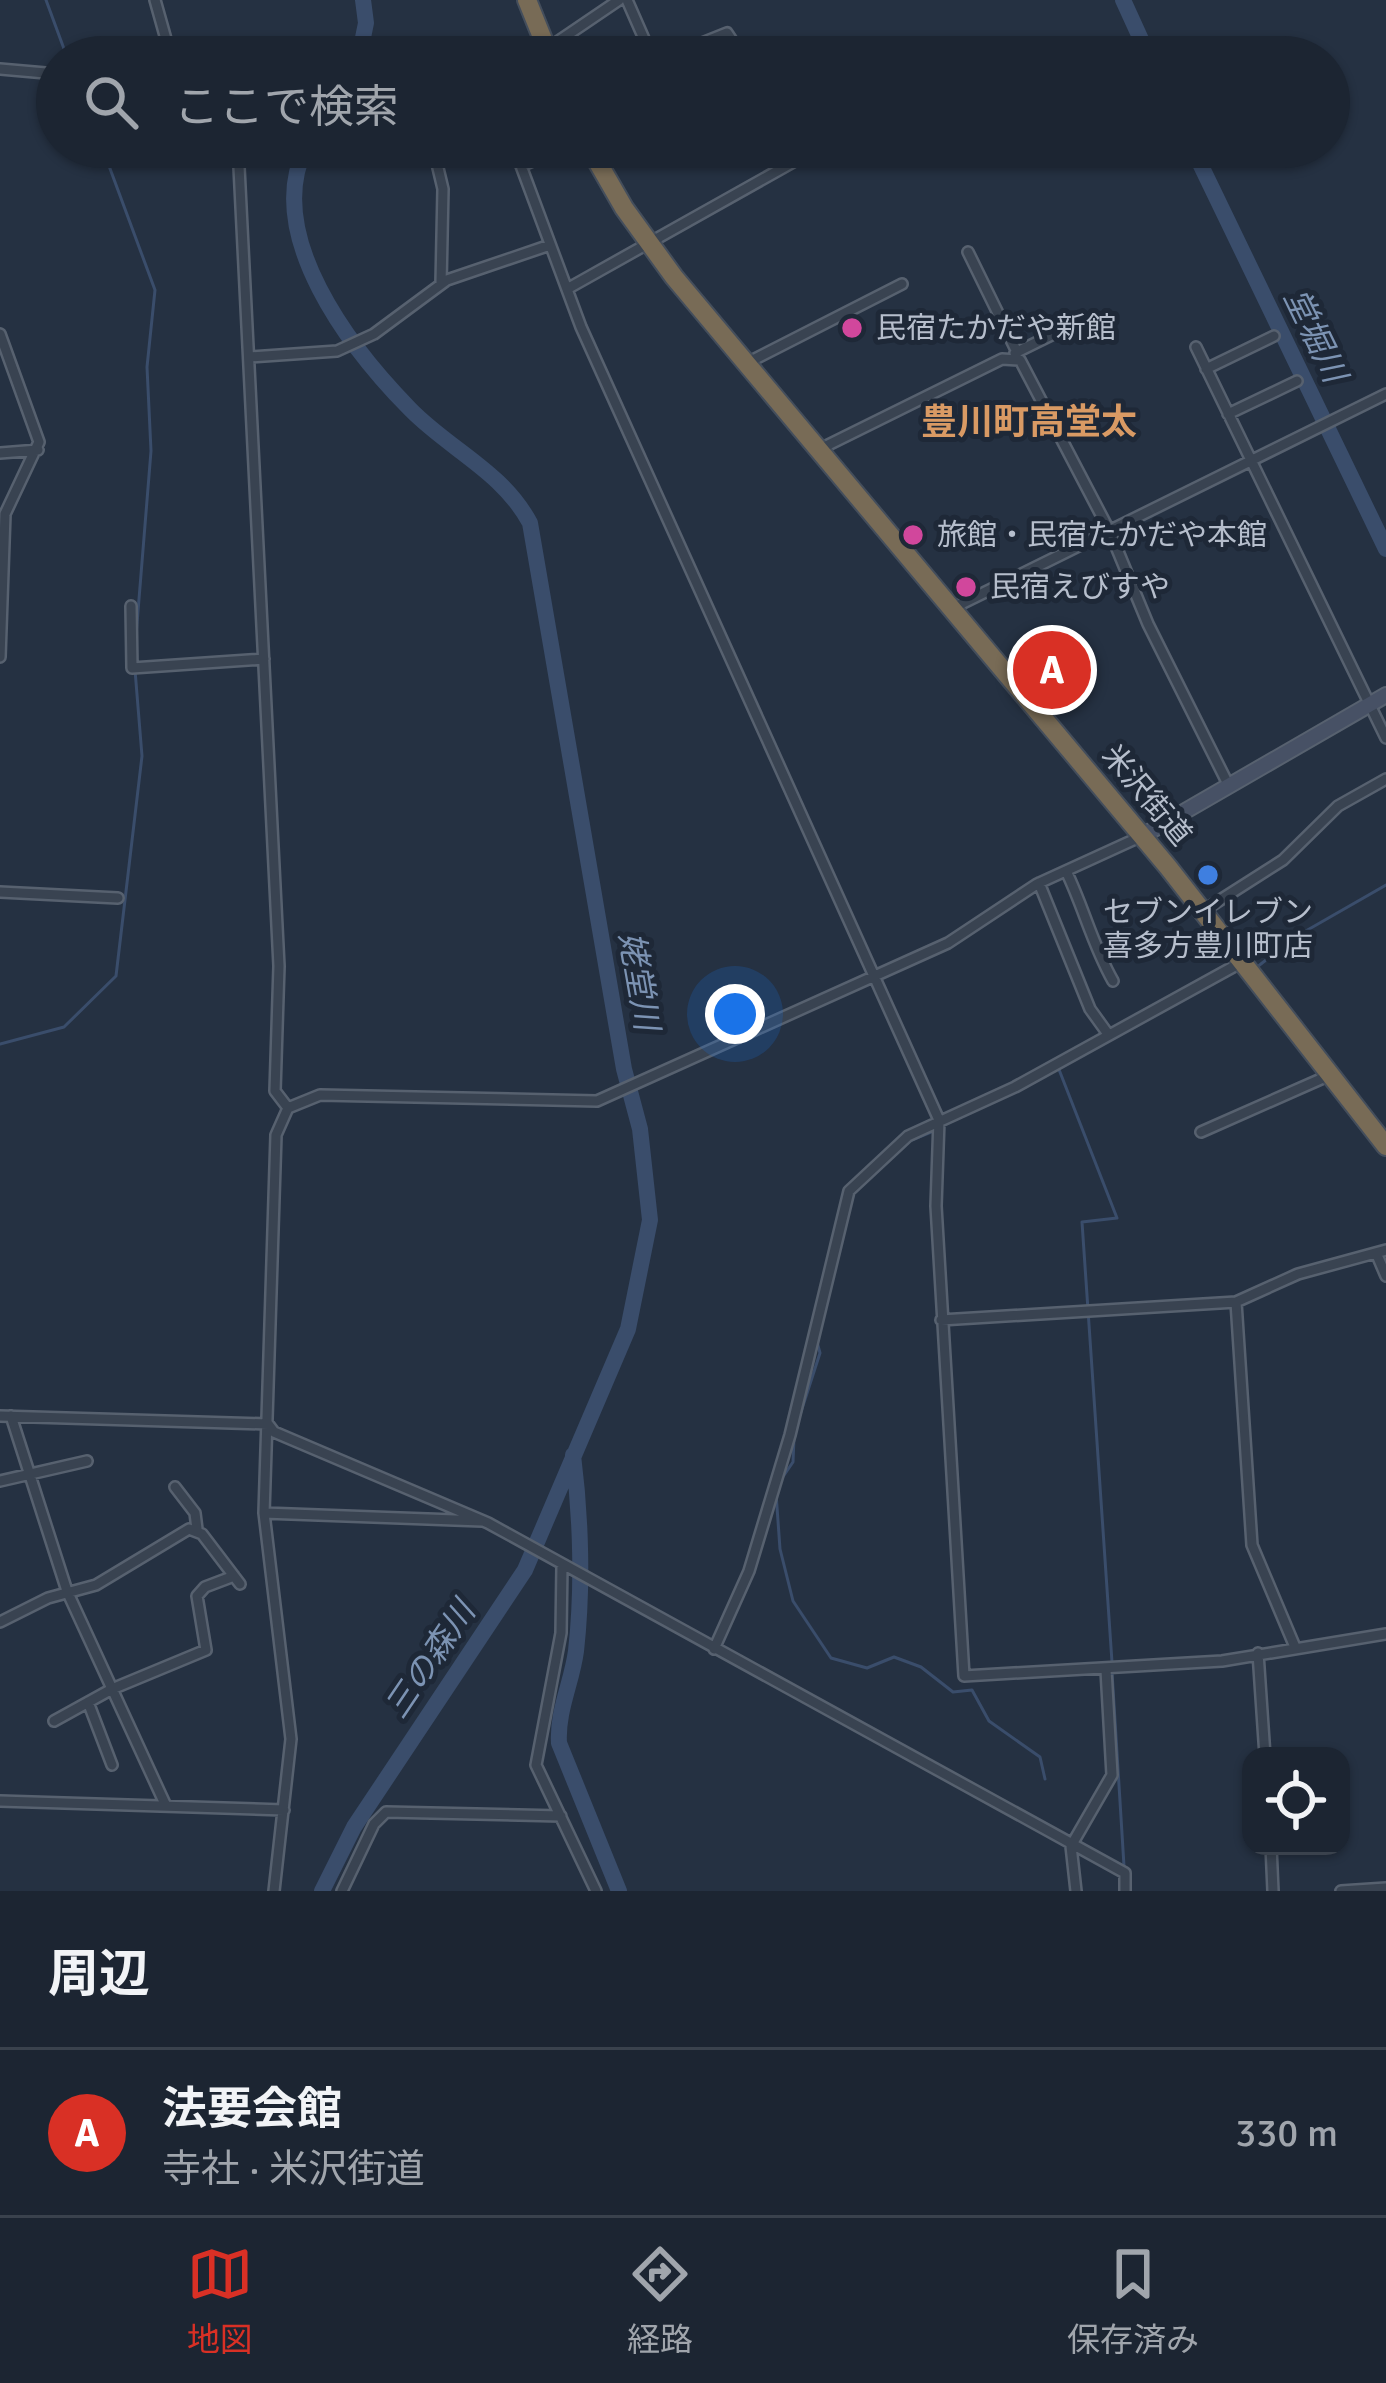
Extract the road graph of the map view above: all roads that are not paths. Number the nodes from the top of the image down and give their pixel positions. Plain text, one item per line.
1 (155, 0) edge
2 (527, 0) edge
3 (623, 0) edge
4 (165, 36) edge
5 (538, 36) edge
6 (571, 36) edge
7 (641, 36) edge
8 (0, 69) edge
9 (36, 72) edge
10 (239, 168) edge
11 (438, 168) edge
12 (522, 168) edge
13 (602, 168) edge
14 (781, 168) edge
15 (650, 243) junction
16 (551, 245) junction
17 (968, 252) dead end
18 (441, 284) junction
19 (902, 284) dead end
20 (567, 290) junction
21 (1080, 321) dead end
22 (0, 334) edge
23 (1274, 336) dead end
24 (1196, 347) dead end
25 (1015, 355) junction
26 (249, 357) junction
27 (747, 363) junction
28 (1207, 369) junction
29 (1298, 381) dead end
30 (1386, 394) edge
31 (1228, 414) junction
32 (38, 449) junction
33 (819, 449) junction
34 (0, 453) edge
35 (1251, 461) junction
36 (1110, 532) junction
37 (131, 606) dead end
38 (951, 609) junction
39 (0, 656) edge
40 (264, 659) junction
41 (1386, 695) edge
42 (1370, 704) junction
43 (1386, 737) edge
44 (1386, 779) edge
45 (1229, 786) junction
46 (1142, 836) junction
47 (1066, 871) junction
48 (1040, 883) junction
49 (0, 892) edge
50 (118, 898) dead end
51 (1203, 911) junction
52 (1242, 962) junction
53 (873, 975) junction
54 (1113, 981) dead end
55 (1108, 1034) junction
56 (1330, 1075) junction
57 (287, 1108) junction
58 (940, 1120) junction
59 (1201, 1132) dead end
60 (1386, 1147) edge
61 (1381, 1253) edge
62 (1386, 1276) edge
63 (1236, 1302) junction
64 (941, 1320) junction
65 (5, 1416) edge
66 (268, 1424) junction
67 (87, 1461) dead end
68 (27, 1474) junction
69 (0, 1480) edge
70 (175, 1487) dead end
71 (264, 1513) junction
72 (482, 1521) junction
73 (197, 1529) junction
74 (561, 1564) junction
75 (67, 1592) junction
76 (0, 1622) edge
77 (1386, 1634) edge
78 (1295, 1646) junction
79 (713, 1649) junction
80 (1258, 1654) junction
81 (1106, 1670) junction
82 (112, 1689) junction
83 (88, 1702) junction
84 (54, 1721) dead end
85 (1264, 1747) edge
86 (112, 1765) dead end
87 (0, 1802) edge
88 (166, 1806) junction
89 (284, 1810) junction
90 (561, 1816) junction
91 (1071, 1846) junction
92 (1271, 1855) edge
93 (1386, 1888) edge
94 (274, 1891) edge
95 (342, 1891) edge
96 (596, 1891) edge
97 (1076, 1891) edge
98 (1125, 1891) edge
99 (1274, 1891) edge
100 (1341, 1891) edge

1 - 4 street
2 - 5 highway
3 - 6 street
3 - 7 street
8 - 9 street
10 - 26 street
11 - 18 street
12 - 16 street
13 - 15 highway, 米沢街道
14 - 15 street
15 - 20 street
15 - 27 highway, 米沢街道
16 - 18 street
16 - 20 street
17 - 25 street
18 - 26 street
19 - 27 street
20 - 53 street
21 - 25 street
22 - 32 street
23 - 28 street
24 - 28 street
25 - 33 street
25 - 36 street
26 - 40 street
27 - 33 highway, 米沢街道
28 - 31 street
29 - 31 street
30 - 35 street
31 - 35 street
32 - 34 street
32 - 39 street
33 - 38 highway, 米沢街道
35 - 36 street
35 - 42 street
36 - 38 street
36 - 45 street
37 - 40 street
38 - 46 highway, 米沢街道
40 - 57 street
41 - 42 street
42 - 43 street
42 - 45 street
44 - 51 street
45 - 46 street
46 - 47 street
46 - 51 highway, 米沢街道
47 - 48 street
47 - 54 street
48 - 53 street
48 - 55 street
49 - 50 street
51 - 52 highway, 米沢街道
52 - 55 street
52 - 56 highway, 米沢街道
53 - 57 street
53 - 58 street
55 - 58 street
56 - 59 street
56 - 60 highway, 米沢街道
57 - 66 street
58 - 64 street
58 - 79 street
61 - 62 street
61 - 63 street
63 - 64 street
63 - 78 street
64 - 81 street
65 - 66 street
65 - 68 street
66 - 71 street
66 - 72 street
67 - 68 street
68 - 69 street
68 - 75 street
70 - 73 street
71 - 72 street
71 - 89 street
72 - 74 street
73 - 75 street
73 - 82 street
74 - 79 street
74 - 90 street
75 - 76 street
75 - 82 street
77 - 78 street
78 - 80 street
79 - 91 street
80 - 81 street
80 - 85 street
81 - 91 street
82 - 83 street
82 - 88 street
83 - 84 street
83 - 86 street
87 - 88 street
88 - 89 street
89 - 94 street
90 - 95 street
90 - 96 street
91 - 97 street
91 - 98 street
92 - 99 street
93 - 100 street

